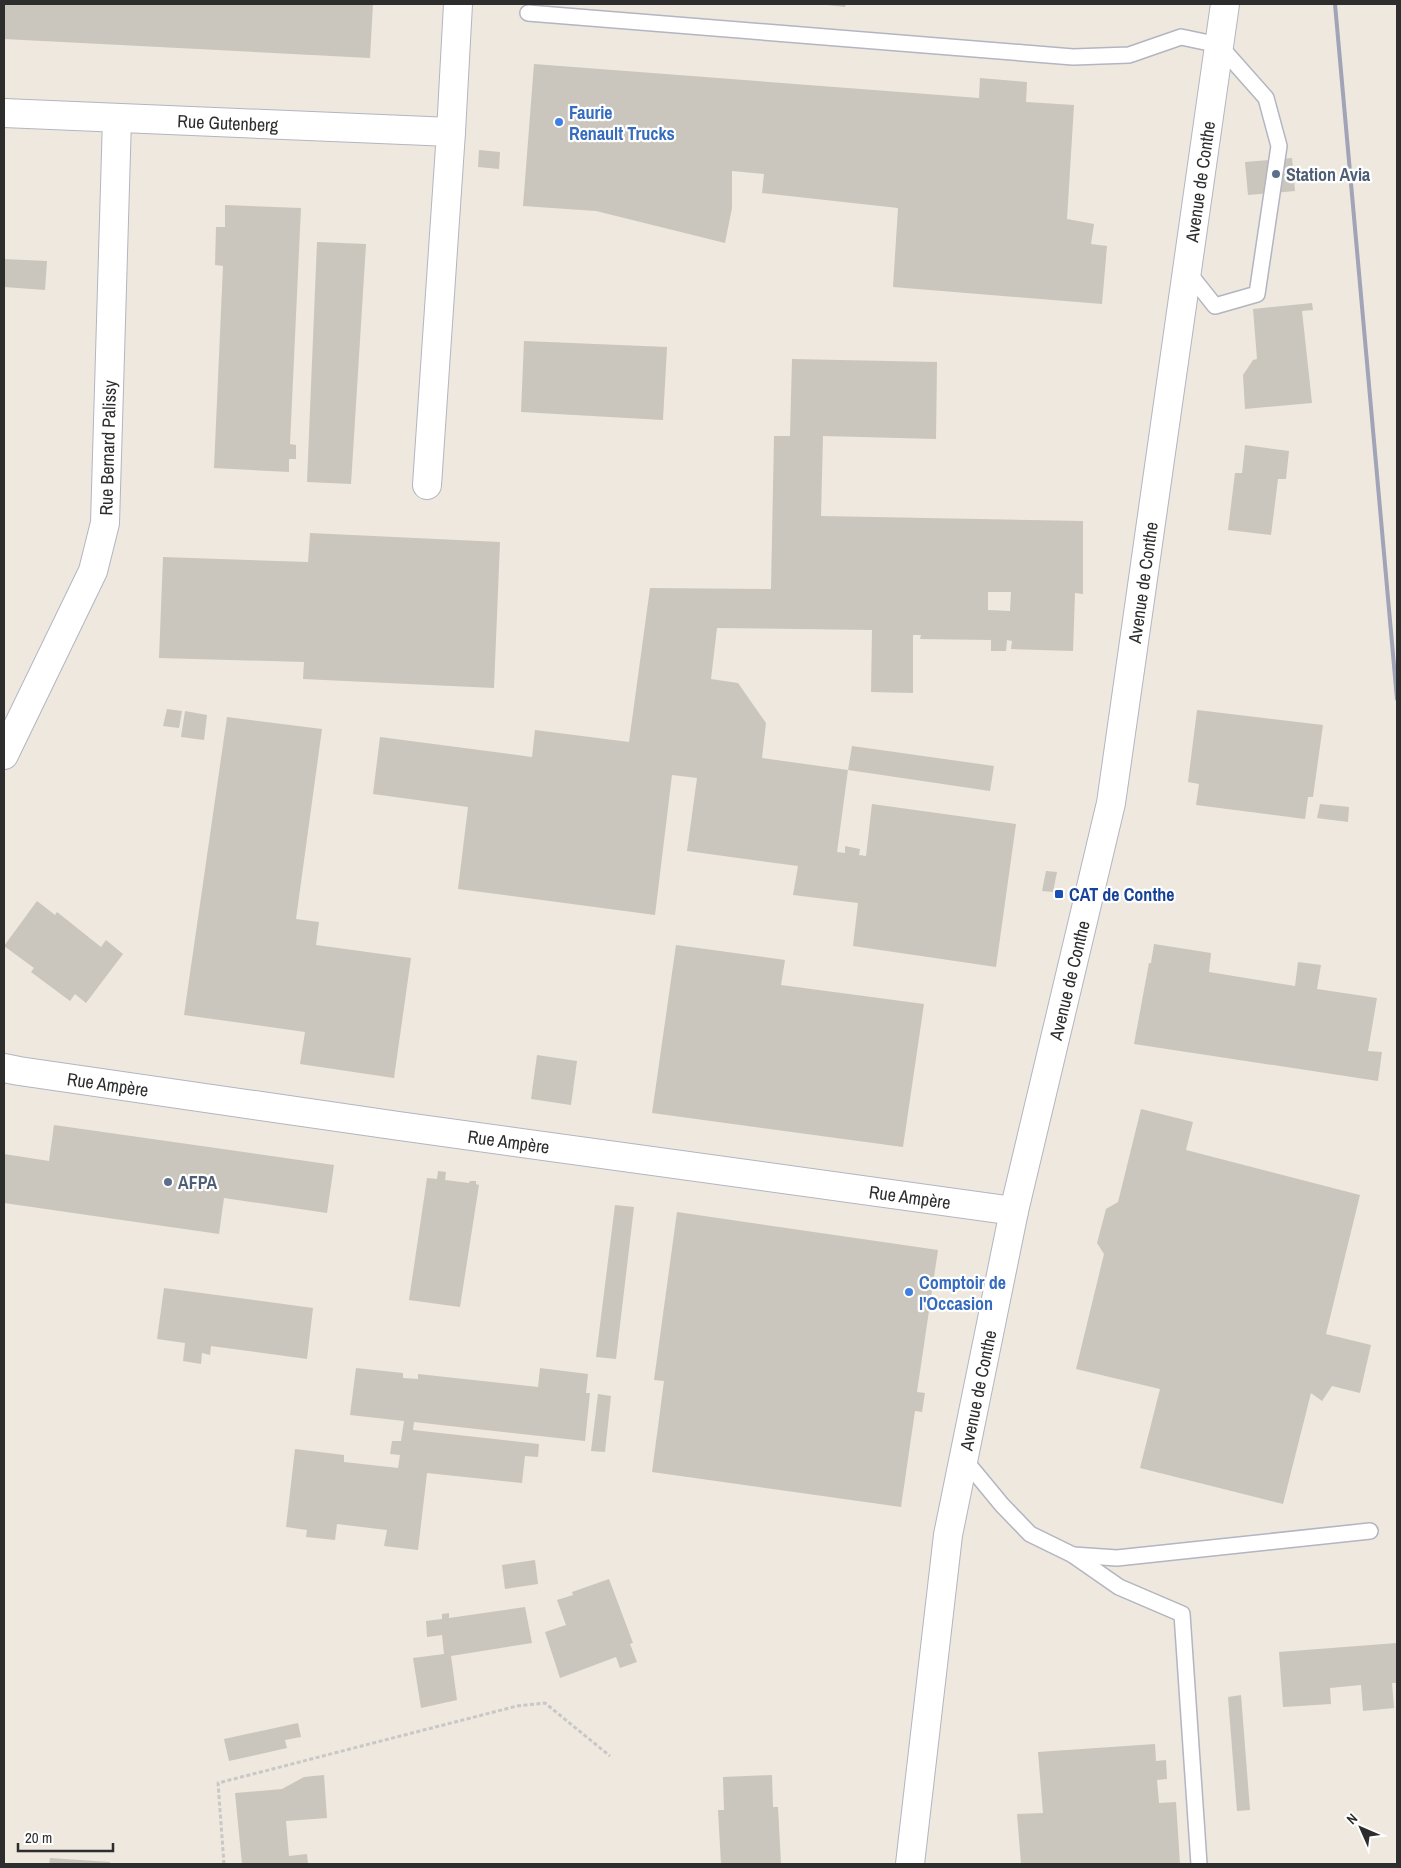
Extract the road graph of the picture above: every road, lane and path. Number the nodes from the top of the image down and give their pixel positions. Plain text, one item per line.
1 (458, 4) edge
2 (1225, 4) edge
3 (528, 13) dead end
4 (1219, 45) junction
5 (4, 113) edge
6 (117, 119) junction
7 (451, 132) junction
8 (1188, 272) junction
9 (427, 484) dead end
10 (4, 754) edge
11 (4, 1068) edge
12 (1014, 1211) junction
13 (964, 1459) junction
14 (1370, 1531) dead end
15 (1073, 1555) junction
16 (610, 1756) dead end
17 (224, 1864) edge
18 (910, 1864) edge
19 (1199, 1864) edge

1 - 7 street
2 - 4 street, Avenue de Conthe
3 - 4 lane
4 - 8 street, Avenue de Conthe
4 - 8 lane
5 - 6 street, Rue Gutenberg
6 - 7 street, Rue Gutenberg
6 - 10 street, Rue Bernard Palissy
7 - 9 street
8 - 12 street, Avenue de Conthe
11 - 12 street, Rue Ampère
12 - 13 street, Avenue de Conthe
13 - 15 lane
13 - 18 street, Avenue de Conthe
14 - 15 lane
15 - 19 lane
16 - 17 path

